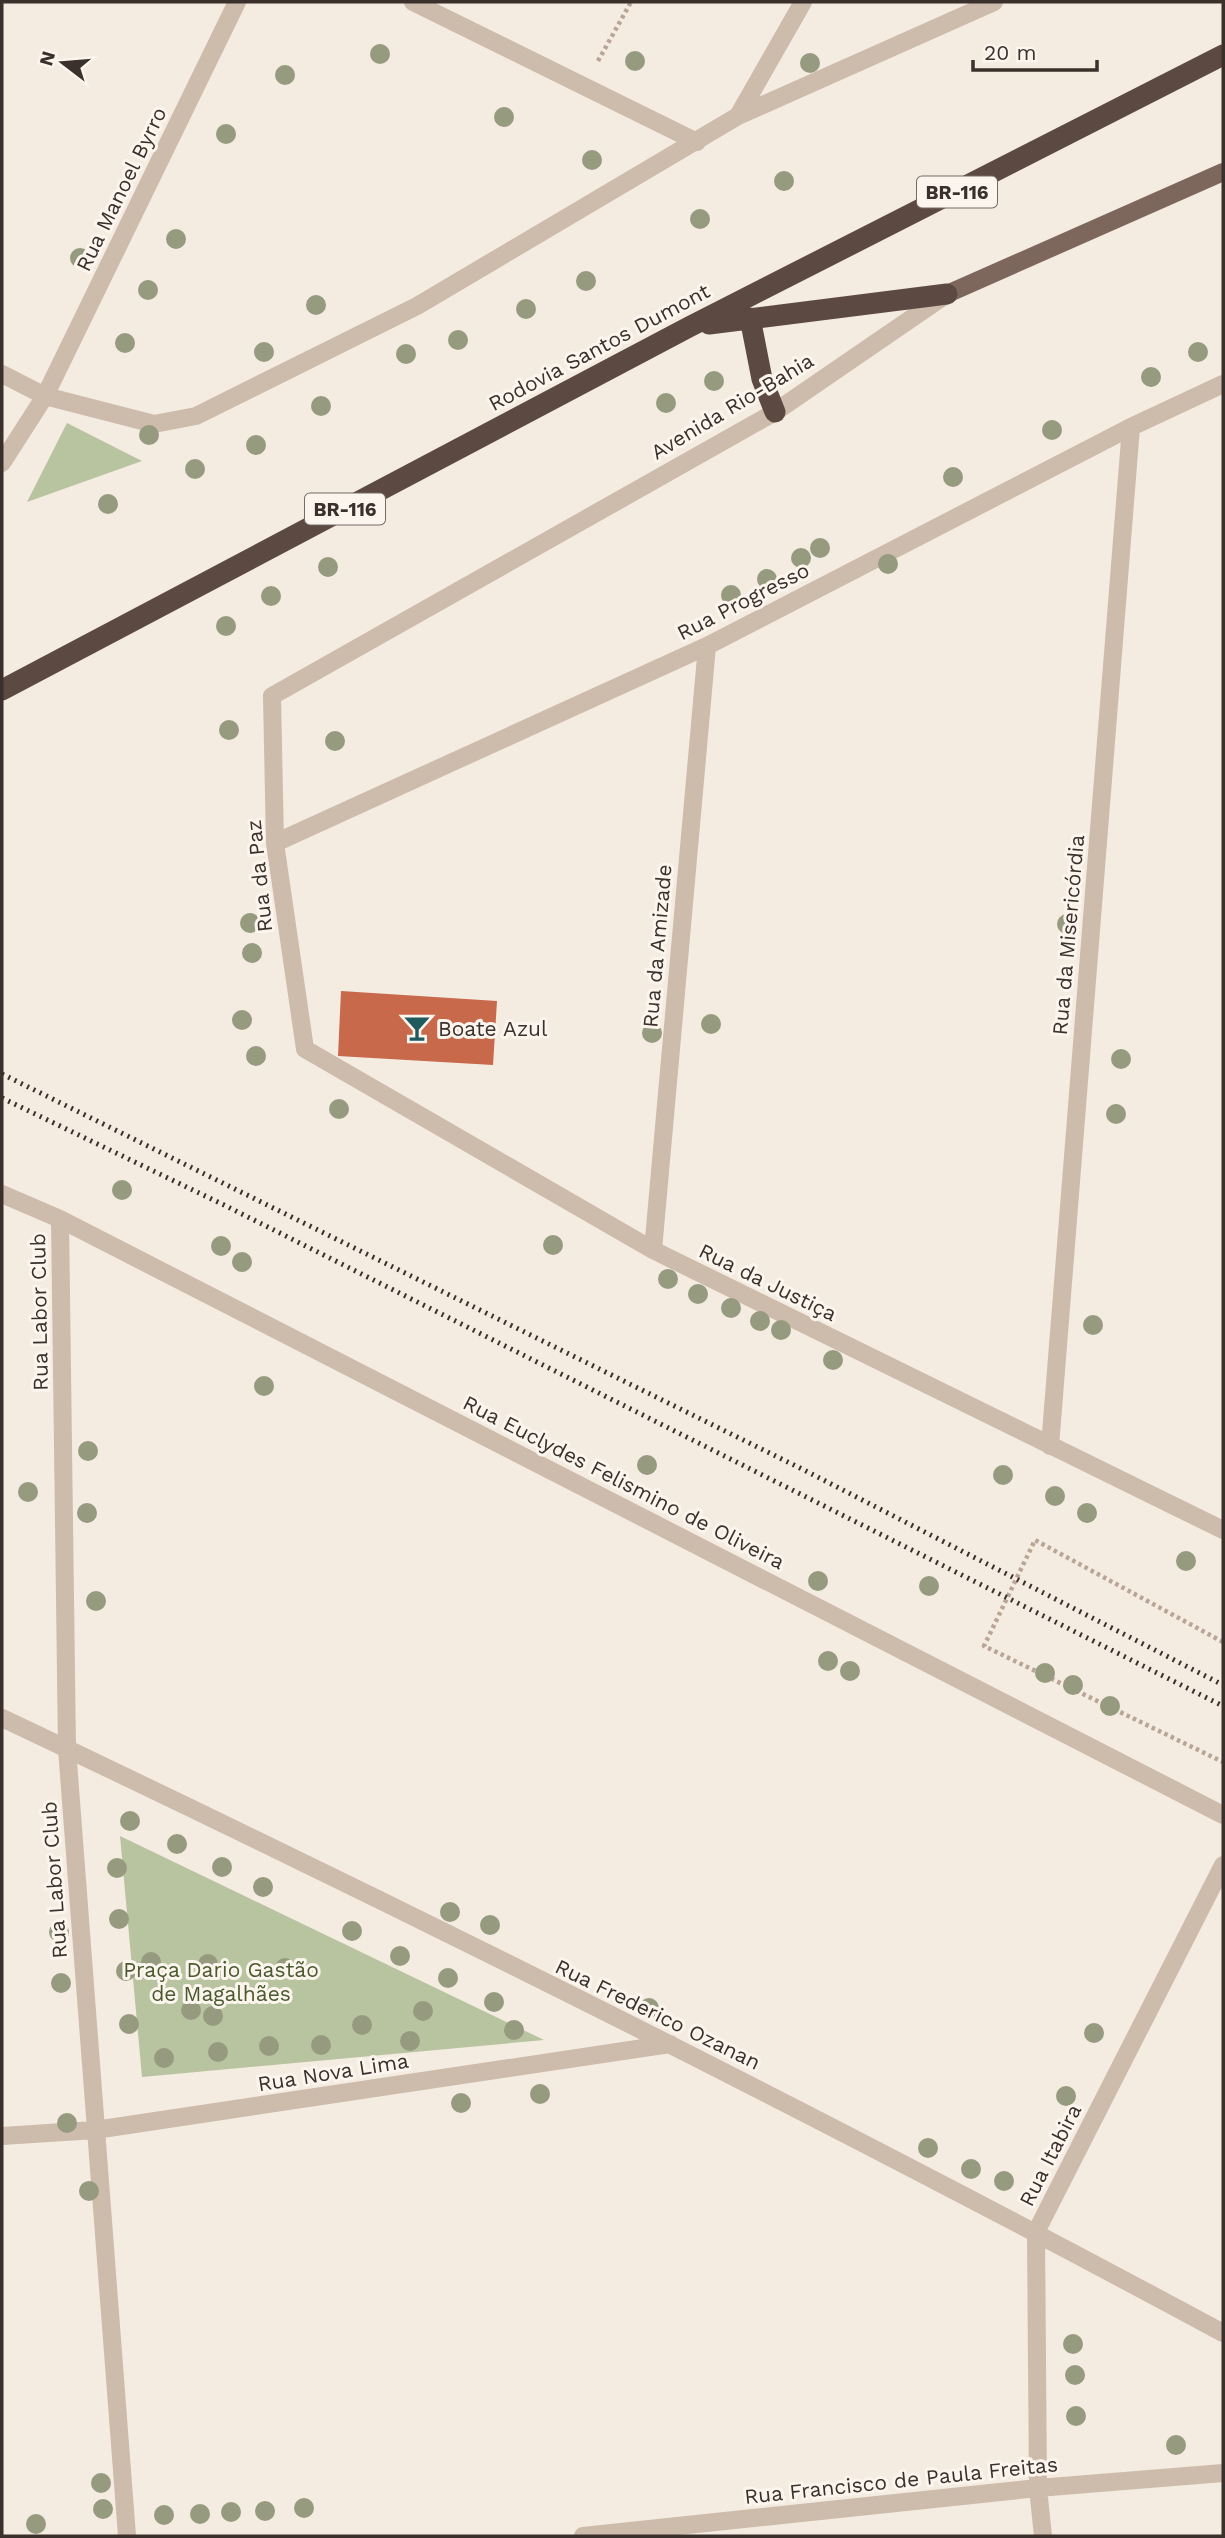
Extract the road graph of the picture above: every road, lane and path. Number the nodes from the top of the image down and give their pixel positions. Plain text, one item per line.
1 (237, 2) edge
2 (413, 2) edge
3 (631, 2) edge
4 (803, 2) edge
5 (994, 2) edge
6 (1223, 55) edge
7 (584, 86) junction
8 (738, 116) junction
9 (697, 142) junction
10 (1223, 172) edge
11 (947, 294) junction
12 (750, 318) junction
13 (689, 327) junction
14 (2, 374) edge
15 (1223, 384) edge
16 (45, 396) junction
17 (775, 412) junction
18 (1131, 427) junction
19 (2, 463) edge
20 (707, 646) junction
21 (2, 690) edge
22 (272, 696) joint
23 (275, 843) junction
24 (305, 1049) joint
25 (2, 1194) edge
26 (60, 1219) junction
27 (653, 1250) junction
28 (1050, 1446) junction
29 (1223, 1531) edge
30 (1223, 1642) edge
31 (2, 1718) edge
32 (67, 1749) junction
33 (1223, 1762) edge
34 (1223, 1815) edge
35 (1223, 1866) edge
36 (670, 2044) junction
37 (95, 2130) junction
38 (2, 2136) edge
39 (1036, 2232) junction
40 (1223, 2333) edge
41 (1223, 2473) edge
42 (1038, 2488) junction
43 (127, 2536) edge
44 (583, 2536) edge
45 (1043, 2536) edge

1 - 16 street, Rua Manoel Byrro
2 - 7 street
3 - 7 path
4 - 8 street
5 - 8 street
6 - 13 highway, Rodovia Santos Dumont / BR-116
7 - 9 street
8 - 9 street
9 - 16 street
10 - 11 main road, Avenida Rio-Bahia
11 - 12 highway
11 - 17 street, Avenida Rio-Bahia
12 - 13 highway
12 - 17 highway
13 - 21 highway, Rodovia Santos Dumont / BR-116
14 - 16 street
15 - 18 street, Rua Progresso
16 - 19 street, Rua Manoel Byrro
17 - 22 street, Avenida Rio-Bahia
18 - 20 street, Rua Progresso
18 - 28 street, Rua da Misericórdia
20 - 23 street, Rua Progresso
20 - 27 street, Rua da Amizade
22 - 23 street, Rua da Paz
23 - 24 street, Rua da Paz
24 - 27 street, Rua da Justiça
25 - 26 street, Rua Euclydes Felismino de Oliveira
26 - 32 street, Rua Labor Club
26 - 34 street, Rua Euclydes Felismino de Oliveira
27 - 28 street, Rua da Justiça
28 - 29 street, Rua da Justiça
30 - 33 path
31 - 32 street, Rua Frederico Ozanan
32 - 36 street, Rua Frederico Ozanan
32 - 37 street, Rua Labor Club
35 - 39 street, Rua Itabira
36 - 37 street, Rua Nova Lima
36 - 39 street, Rua Frederico Ozanan
37 - 38 street, Rua Nova Lima
37 - 43 street, Rua Labor Club
39 - 40 street, Rua Frederico Ozanan
39 - 42 street, Rua Itabira
41 - 42 street, Rua Francisco de Paula Freitas
42 - 44 street, Rua Francisco de Paula Freitas
42 - 45 street, Rua Itabira

